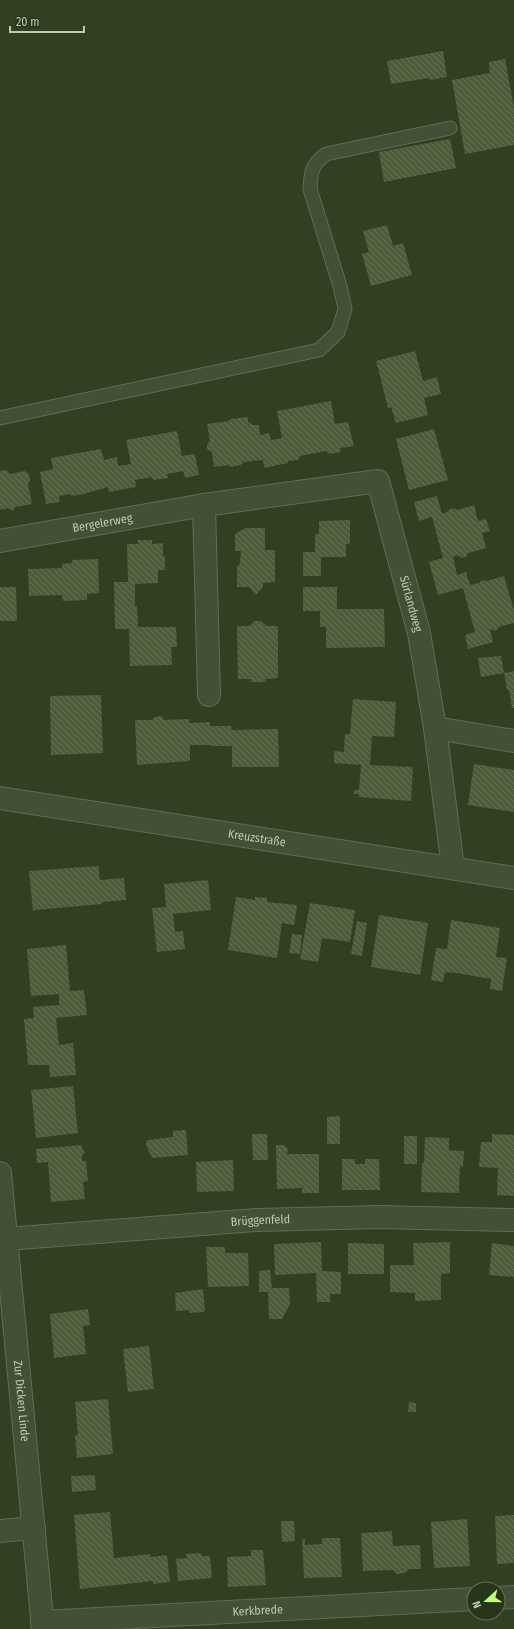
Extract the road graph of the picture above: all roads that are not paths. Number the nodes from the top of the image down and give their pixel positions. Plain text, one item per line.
1 (450, 128) dead end
2 (0, 418) edge
3 (378, 481) joint
4 (204, 505) junction
5 (0, 541) edge
6 (209, 695) dead end
7 (436, 728) junction
8 (514, 741) edge
9 (0, 798) edge
10 (453, 868) junction
11 (514, 878) edge
12 (0, 1173) edge
13 (514, 1220) edge
14 (6, 1239) junction
15 (34, 1528) junction
16 (0, 1531) edge
17 (466, 1600) edge
18 (43, 1626) edge

1 - 2 lane
3 - 4 street, Bergelerweg
3 - 7 street, Sürlandweg
4 - 5 street, Bergelerweg
4 - 6 street
7 - 8 street
7 - 10 street, Sürlandweg
9 - 10 street, Kreuzstraße
10 - 11 street, Kreuzstraße
12 - 14 street, Zur Dicken Linde
13 - 14 street, Brüggenfeld
14 - 15 street, Zur Dicken Linde
15 - 16 street
15 - 18 street, Zur Dicken Linde
17 - 18 street, Kerkbrede

